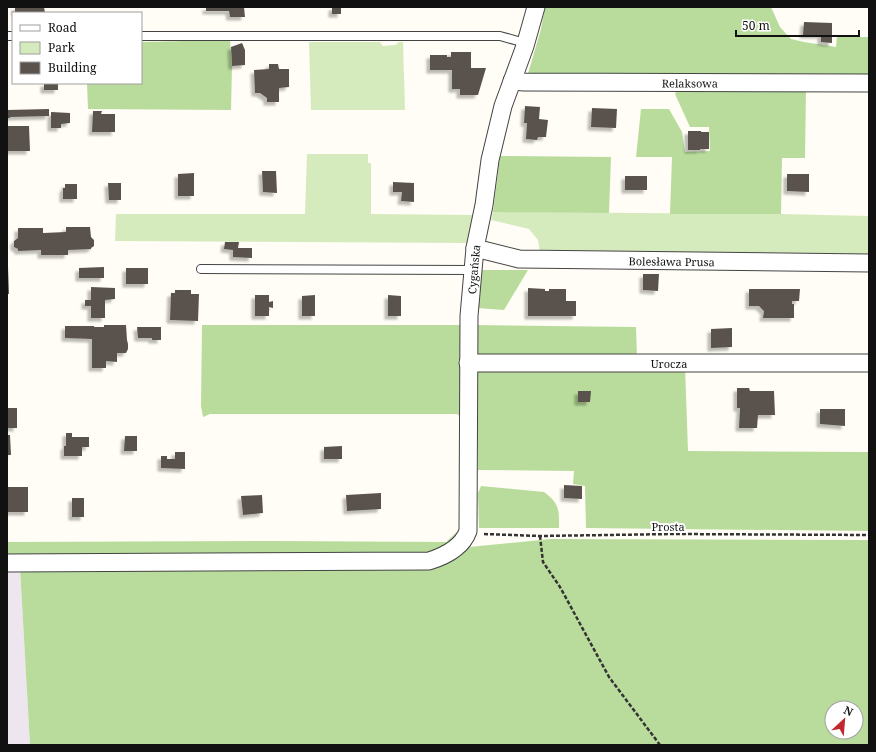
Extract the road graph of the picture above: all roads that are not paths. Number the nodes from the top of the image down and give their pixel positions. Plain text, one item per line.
1 (536, 7) edge
2 (142, 36) edge
3 (525, 46) junction
4 (512, 81) junction
5 (869, 83) edge
6 (475, 248) junction
7 (869, 263) edge
8 (201, 269) dead end
9 (472, 270) junction
10 (468, 363) junction
11 (869, 363) edge
12 (7, 563) edge

1 - 3 street, Cygańska
2 - 3 lane
3 - 4 street, Cygańska
4 - 5 street, Relaksowa
4 - 6 street, Cygańska
6 - 7 street, Bolesława Prusa
6 - 9 street, Cygańska
8 - 9 lane
9 - 10 street, Cygańska
10 - 11 street, Urocza
10 - 12 street, Cygańska

